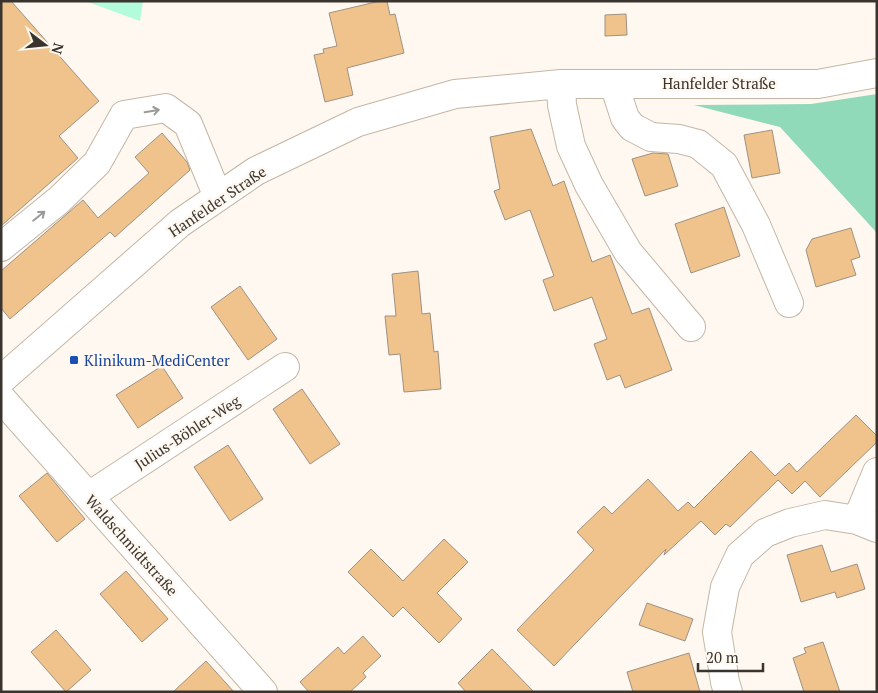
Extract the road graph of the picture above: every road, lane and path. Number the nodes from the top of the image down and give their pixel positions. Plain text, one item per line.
1 (877, 74) edge
2 (561, 84) junction
3 (614, 84) junction
4 (218, 197) junction
5 (1, 248) edge
6 (789, 303) dead end
7 (691, 327) dead end
8 (285, 367) dead end
9 (1, 380) edge
10 (1, 398) edge
11 (877, 472) edge
12 (89, 496) junction
13 (867, 524) edge
14 (263, 692) edge
15 (728, 692) edge

1 - 3 street, Hanfelder Straße
2 - 3 street, Hanfelder Straße
2 - 4 street, Hanfelder Straße
2 - 7 street
3 - 6 street
5 -> 4 street
4 - 9 street, Hanfelder Straße
8 - 12 street, Julius-Böhler-Weg
10 - 12 street, Waldschmidtstraße
11 - 13 street
12 - 14 street, Waldschmidtstraße
13 - 15 street

